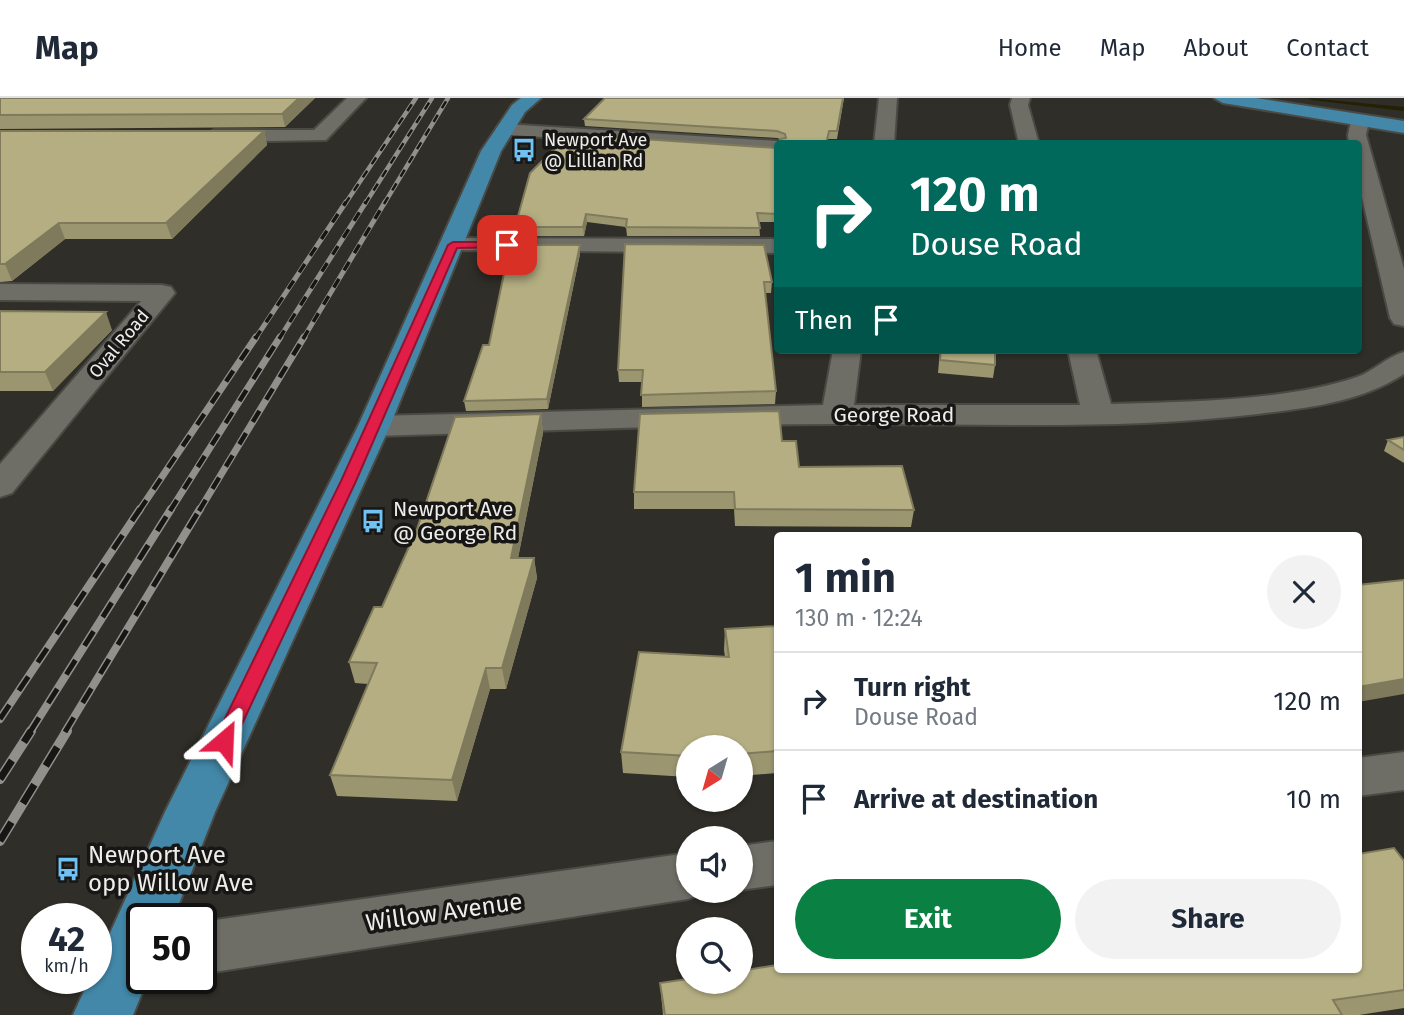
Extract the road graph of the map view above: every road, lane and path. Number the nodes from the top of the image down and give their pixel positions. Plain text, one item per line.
1 (357, 98) edge
2 (532, 98) edge
3 (888, 98) edge
4 (1021, 98) edge
5 (1223, 98) edge
6 (1360, 121) junction
7 (1404, 127) edge
8 (505, 130) junction
9 (194, 136) edge
10 (884, 140) edge
11 (1028, 140) edge
12 (1358, 140) edge
13 (774, 147) edge
14 (1362, 154) edge
15 (453, 245) junction
16 (774, 246) edge
17 (0, 292) edge
18 (1404, 318) edge
19 (846, 354) edge
20 (1083, 354) edge
21 (1404, 361) edge
22 (836, 414) junction
23 (1098, 415) junction
24 (374, 426) junction
25 (0, 486) edge
26 (1404, 771) edge
27 (1362, 777) edge
28 (774, 863) edge
29 (753, 866) edge
30 (676, 878) edge
31 (154, 903) edge
32 (217, 945) edge
33 (126, 967) edge
34 (103, 1015) edge

1 - 9 street
2 - 8 main road
3 - 10 street
4 - 11 street
5 - 6 main road
6 - 7 main road
6 - 12 street
8 - 13 street
8 - 15 main road
14 - 18 street
15 - 16 street
15 - 24 main road
17 - 25 street, Oval Road
19 - 22 street
20 - 23 street
21 - 23 street, George Road
22 - 23 street, George Road
22 - 24 street, George Road
24 - 31 main road
26 - 27 street
28 - 29 street
30 - 32 street, Willow Avenue
33 - 34 main road

